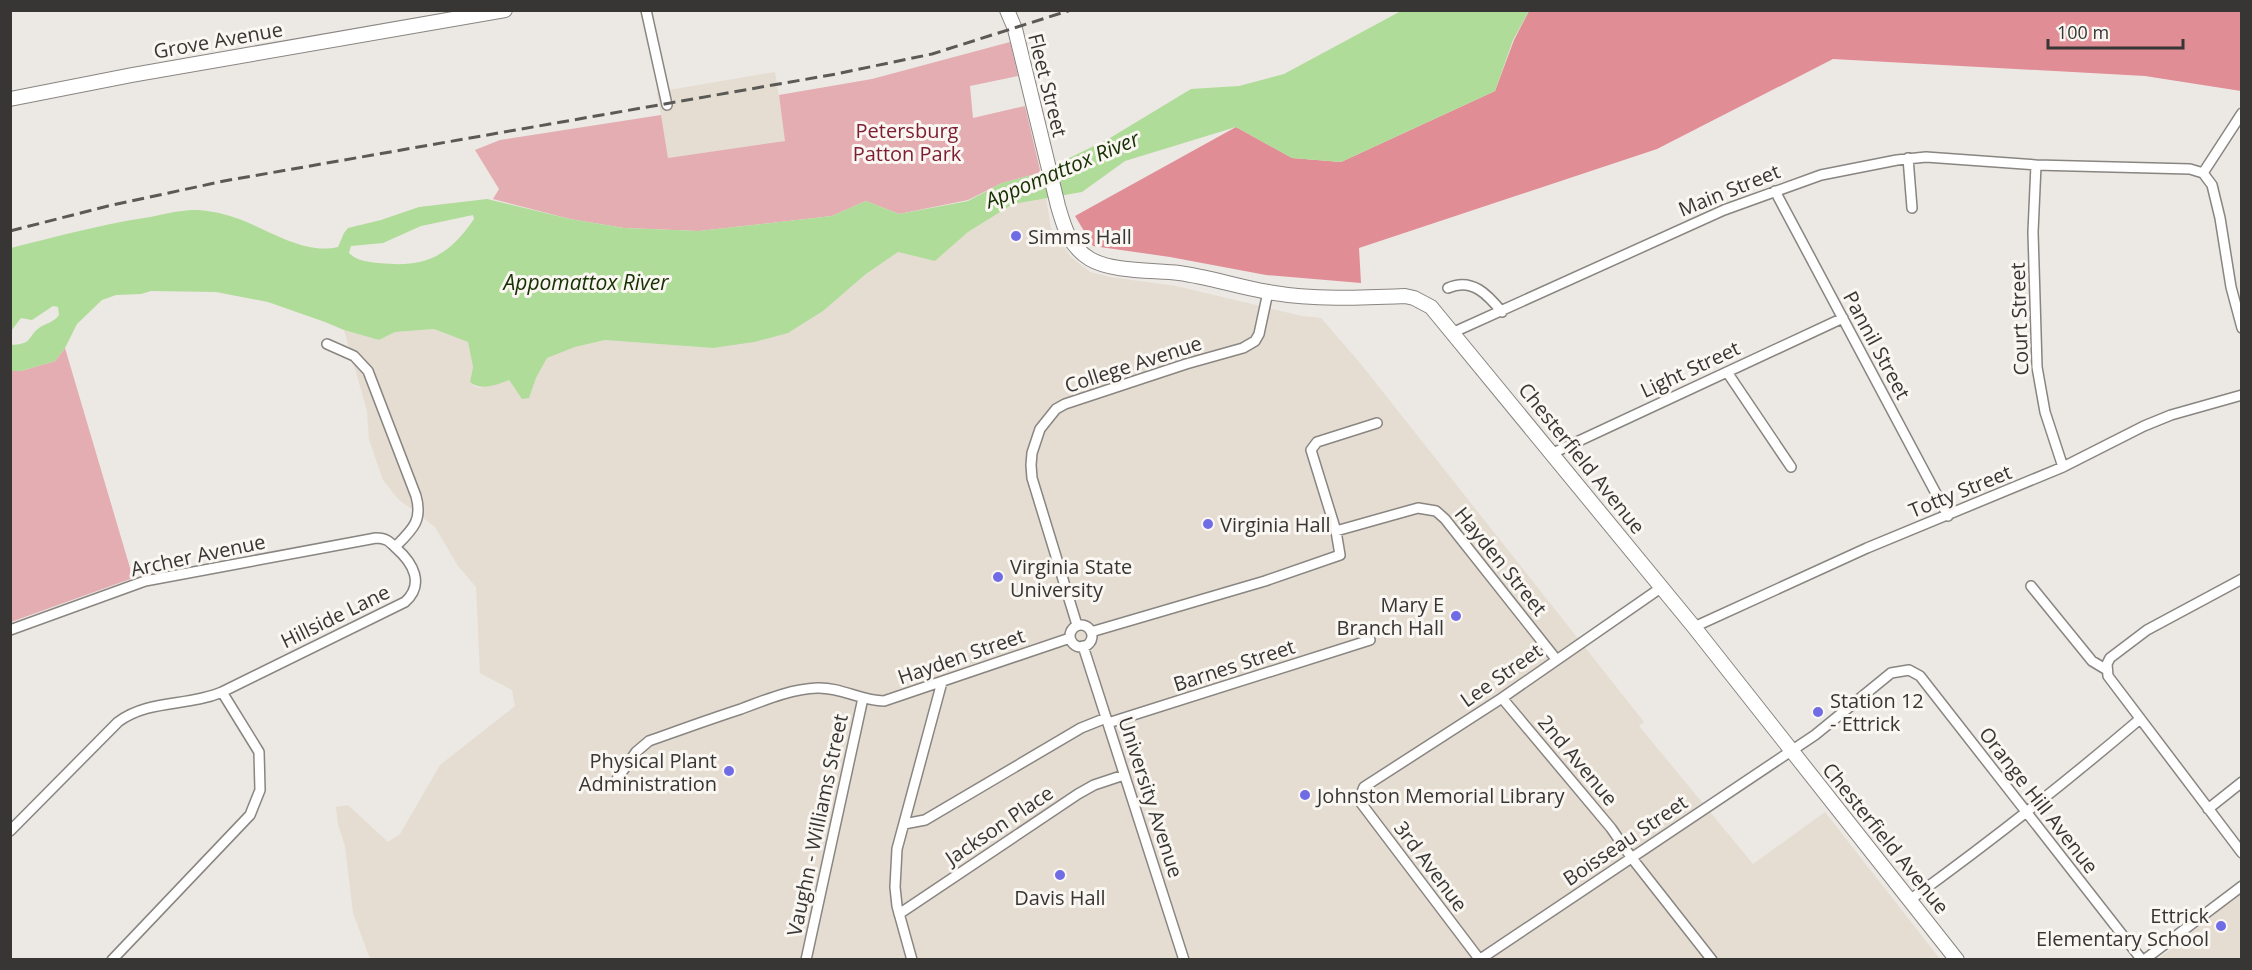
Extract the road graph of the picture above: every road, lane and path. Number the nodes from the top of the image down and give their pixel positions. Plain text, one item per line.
1 (505, 10) edge
2 (646, 10) edge
3 (1007, 10) edge
4 (10, 99) edge
5 (666, 105) dead end
6 (2241, 113) edge
7 (1908, 158) junction
8 (2036, 165) junction
9 (2203, 173) junction
10 (1774, 191) junction
11 (1058, 206) joint
12 (1912, 207) dead end
13 (1448, 288) dead end
14 (1268, 292) junction
15 (1502, 312) junction
16 (1843, 318) junction
17 (2241, 328) edge
18 (1454, 333) junction
19 (327, 344) dead end
20 (1726, 372) junction
21 (2241, 395) edge
22 (1377, 423) dead end
23 (1553, 453) junction
24 (1791, 467) dead end
25 (2063, 467) junction
26 (1948, 516) junction
27 (1336, 531) junction
28 (395, 547) junction
29 (2241, 579) edge
30 (2031, 586) dead end
31 (1662, 587) junction
32 (1077, 625) junction
33 (1694, 627) junction
34 (10, 630) edge
35 (1091, 632) junction
36 (1070, 638) junction
37 (1370, 640) dead end
38 (1083, 646) junction
39 (1556, 659) junction
40 (1903, 670) joint
41 (2107, 670) junction
42 (942, 682) junction
43 (222, 692) junction
44 (863, 698) junction
45 (1502, 698) junction
46 (2140, 719) junction
47 (1107, 720) junction
48 (1791, 751) junction
49 (1124, 775) junction
50 (617, 779) dead end
51 (2241, 782) edge
52 (1362, 791) joint
53 (2208, 809) junction
54 (2027, 812) junction
55 (903, 824) junction
56 (10, 831) edge
57 (2241, 853) edge
58 (1631, 857) junction
59 (2241, 886) edge
60 (1911, 899) junction
61 (899, 914) junction
62 (1480, 959) edge
63 (112, 960) edge
64 (806, 960) edge
65 (912, 960) edge
66 (1184, 960) edge
67 (1712, 960) edge
68 (1957, 960) edge
69 (2143, 960) edge

1 - 4 main road, Grove Avenue
2 - 5 street
3 - 11 main road, Fleet Street
6 - 9 street
7 - 8 street, Main Street
7 - 10 street, Main Street
7 - 12 street
8 - 9 street, Main Street
8 - 25 street, Court Street
9 - 17 street
10 - 15 street, Main Street
10 - 16 street, Pannil Street
11 - 14 main road, Chesterfield Avenue
13 - 15 street
14 - 18 main road, Chesterfield Avenue
14 - 32 street, College Avenue
15 - 18 street, Main Street
16 - 20 street, Light Street
16 - 26 street, Pannil Street
18 - 23 main road, Chesterfield Avenue
19 - 28 street
20 - 23 street, Light Street
20 - 24 street
21 - 25 street, Totty Street
22 - 27 street
23 - 31 main road, Chesterfield Avenue
25 - 26 street, Totty Street
26 - 33 street, Totty Street
27 - 35 street
27 - 39 street, Hayden Street
28 - 34 street, Archer Avenue
28 - 43 street, Hillside Lane
29 - 41 street
30 - 41 street
31 - 33 main road, Chesterfield Avenue
31 - 39 street, Lee Street
32 - 35 street
32 - 36 street
33 - 48 main road, Chesterfield Avenue
35 - 38 street
36 - 38 street
36 - 42 street, Hayden Street
37 - 47 street, Barnes Street
38 - 47 street, University Avenue
39 - 45 street, Lee Street
40 - 48 street, Boisseau Street
40 - 54 street, Orange Hill Avenue
41 - 46 street
42 - 44 street, Hayden Street
42 - 55 street
43 - 56 street
43 - 63 street
44 - 50 street, Hayden Street
44 - 64 street, Vaughn - Williams Street
45 - 52 street, Lee Street
45 - 58 street, 2nd Avenue
46 - 53 street
46 - 54 street
47 - 49 street, University Avenue
47 - 55 street, Barnes Street
48 - 58 street, Boisseau Street
48 - 60 main road, Chesterfield Avenue
49 - 61 street, Jackson Place
49 - 66 street, University Avenue
51 - 53 street
52 - 62 street, 3rd Avenue
53 - 57 street
54 - 60 street
54 - 69 street, Orange Hill Avenue
55 - 61 street
58 - 62 street, Boisseau Street
58 - 67 street, 2nd Avenue
59 - 69 street
60 - 68 main road, Chesterfield Avenue
61 - 65 street

